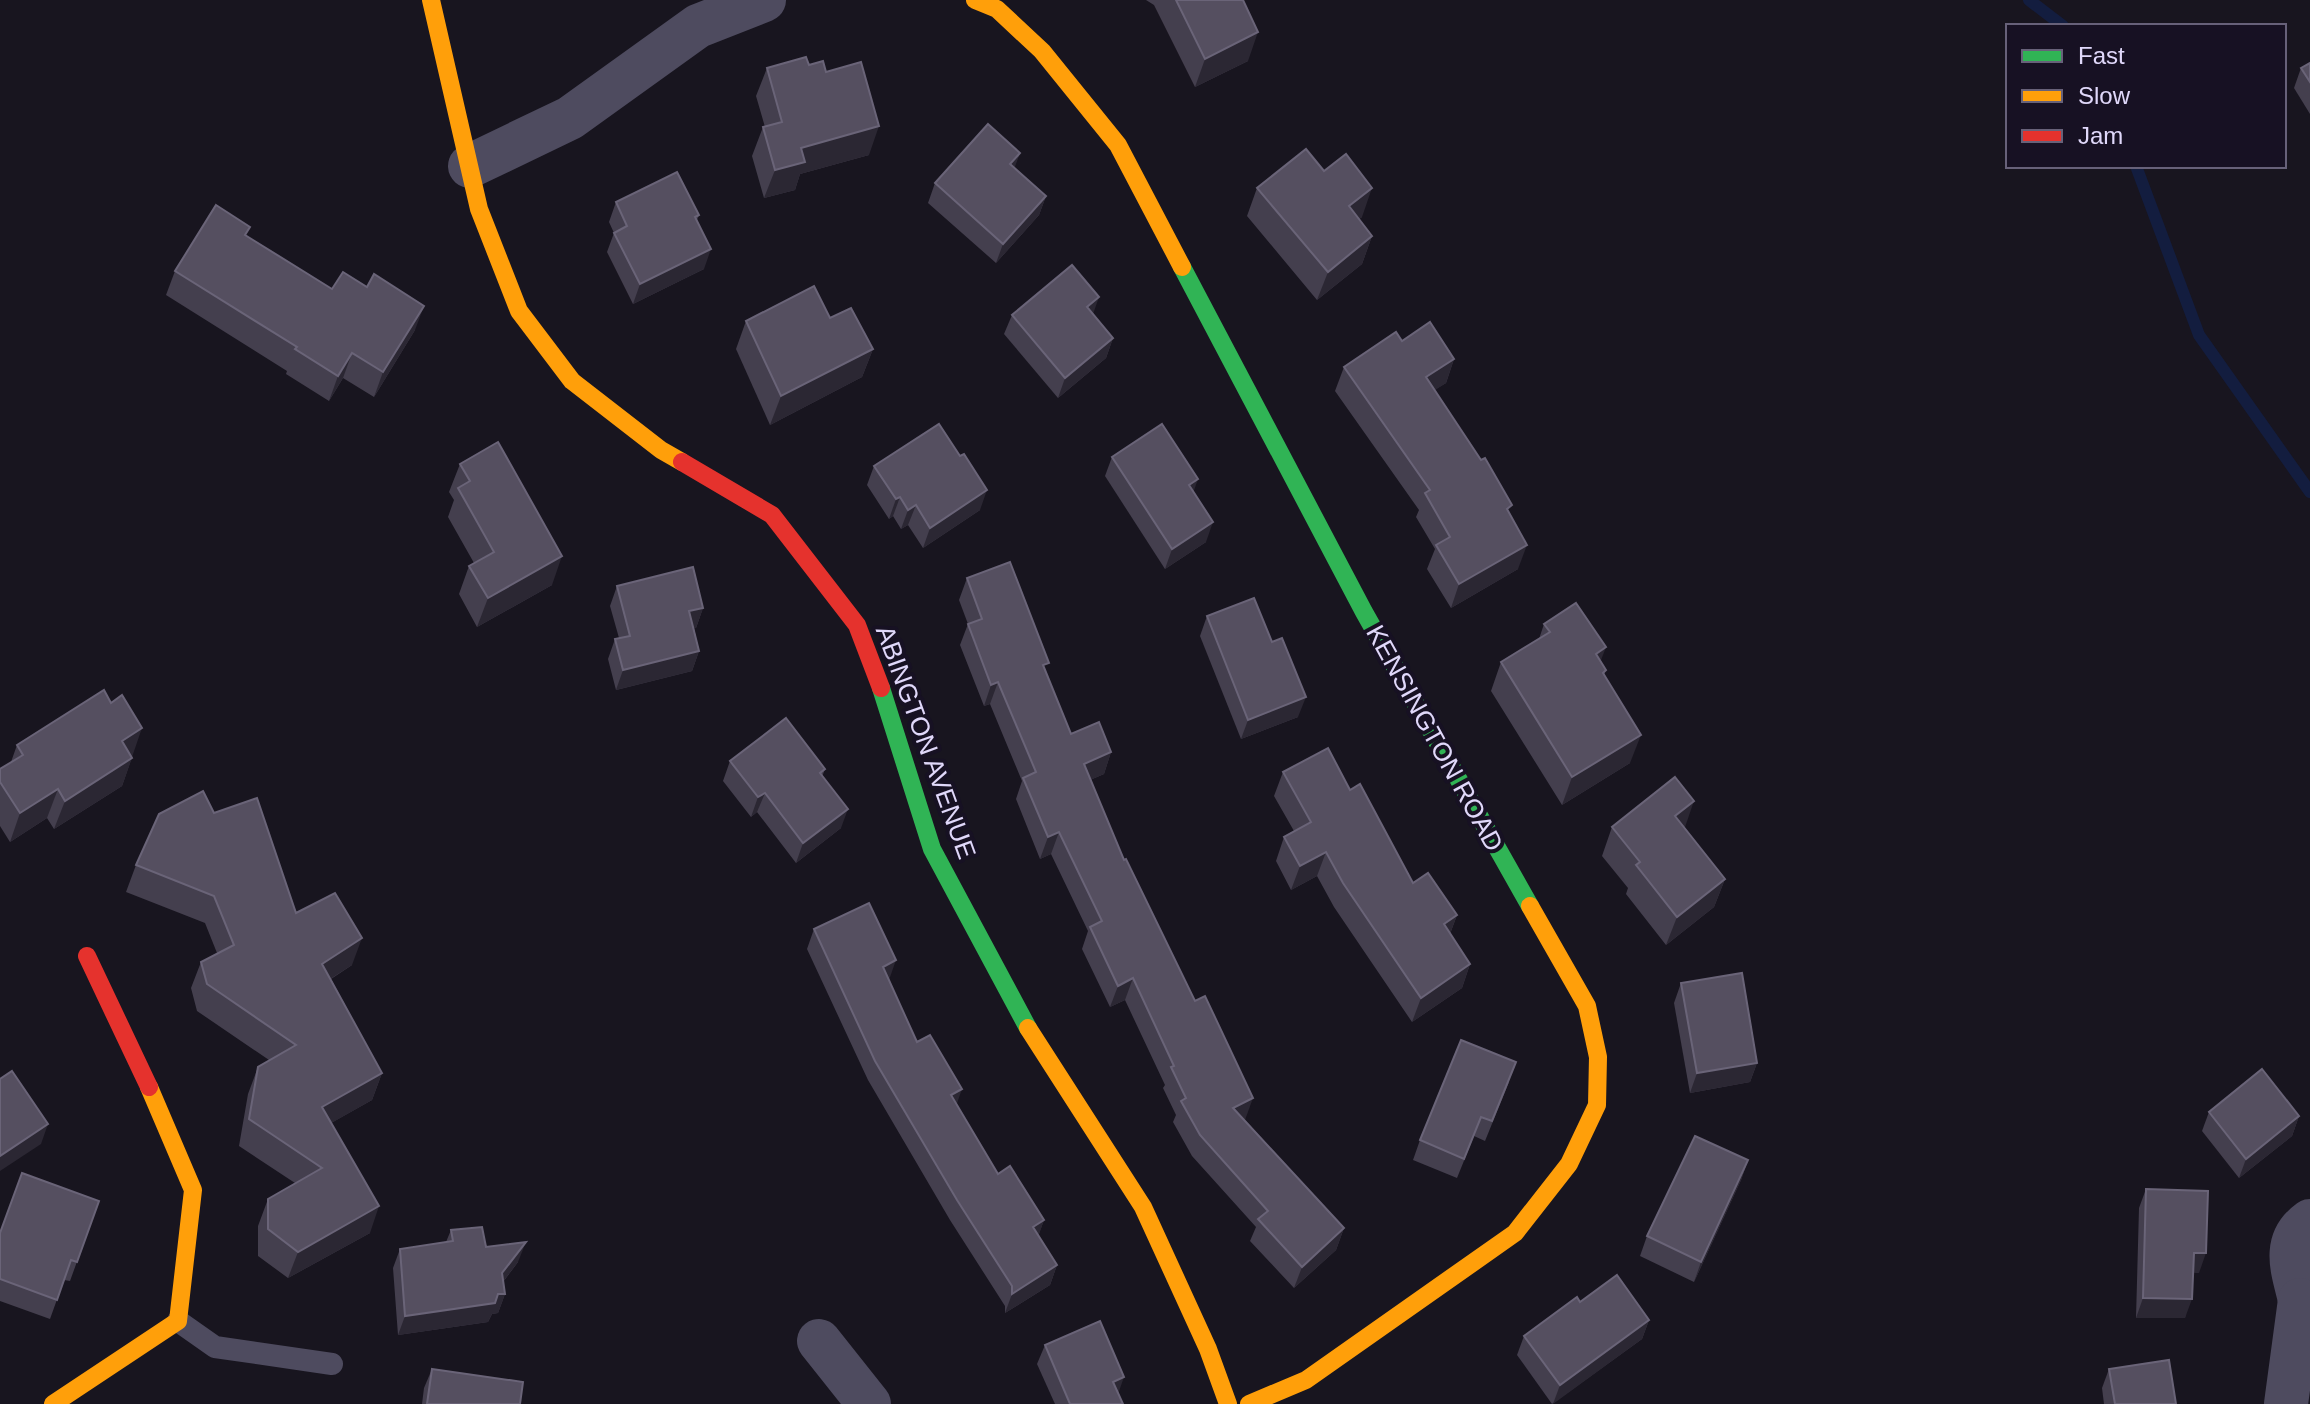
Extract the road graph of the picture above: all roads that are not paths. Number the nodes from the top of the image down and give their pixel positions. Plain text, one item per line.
1 (431, 0) edge
2 (764, 0) edge
3 (975, 0) edge
4 (470, 166) junction
5 (87, 956) dead end
6 (2310, 1221) edge
7 (2305, 1301) edge
8 (178, 1321) junction
9 (819, 1341) dead end
10 (332, 1364) dead end
11 (53, 1404) edge
12 (869, 1404) edge
13 (1228, 1404) edge
14 (1249, 1404) edge
15 (2286, 1404) edge

1 - 4 street, ABINGTON AVENUE
2 - 4 street
3 - 14 street, KENSINGTON ROAD
4 - 13 street, ABINGTON AVENUE
5 - 8 street
6 - 7 street
7 - 15 street
8 - 10 lane
8 - 11 street
9 - 12 street

